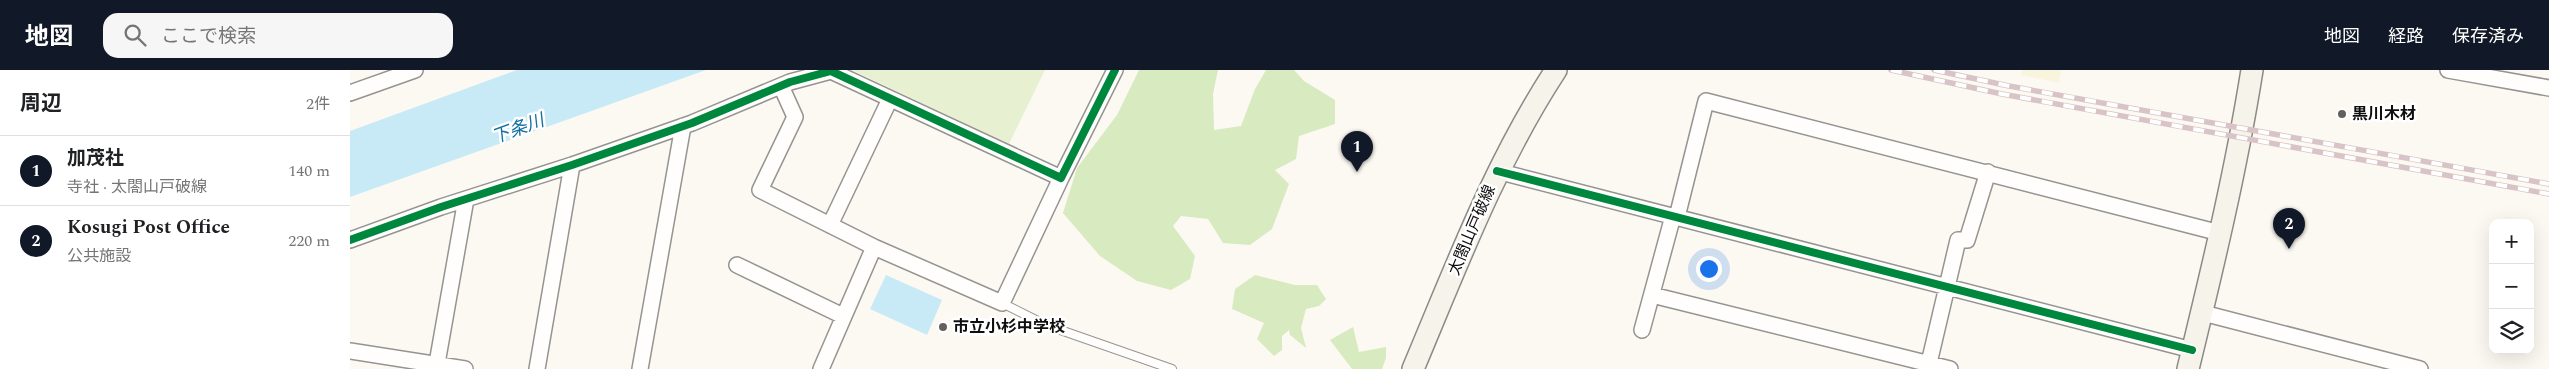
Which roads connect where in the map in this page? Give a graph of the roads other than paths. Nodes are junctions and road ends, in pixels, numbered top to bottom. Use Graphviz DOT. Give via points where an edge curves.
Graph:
graph roads {
  1 [pos="415,70"];
  2 [pos="1115,70"];
  3 [pos="1556,70"];
  4 [pos="2252,70"];
  5 [pos="2448,70"];
  6 [pos="781,86"];
  7 [pos="2549,88"];
  8 [pos="350,92"];
  9 [pos="890,99"];
  10 [pos="683,126"];
  11 [pos="572,165"];
  12 [pos="1497,171"];
  13 [pos="1988,172"];
  14 [pos="1062,178"];
  15 [pos="466,200"];
  16 [pos="1675,217"];
  17 [pos="830,225"];
  18 [pos="2220,232"];
  19 [pos="350,240"];
  20 [pos="874,247"];
  21 [pos="737,265"];
  22 [pos="1946,285"];
  23 [pos="1652,295"];
  24 [pos="1002,303"];
  25 [pos="2203,313"];
  26 [pos="843,316"];
  27 [pos="1642,330"];
  28 [pos="350,351"];
  29 [pos="2190,360"];
  30 [pos="1929,363"];
  31 [pos="436,366"];
  32 [pos="465,369"];
  33 [pos="537,369"];
  34 [pos="640,369"];
  35 [pos="821,369"];
  36 [pos="1172,369"];
  37 [pos="1413,369"];
  38 [pos="1950,369"];
  39 [pos="2420,369"];
  1 -- 8 [label="street"];
  2 -- 14 [label="street"];
  3 -- 12 [label="main road, 太閤山戸破線" via="1527,114"];
  4 -- 18 [label="main road" via="2241,139"];
  5 -- 7 [label="street"];
  6 -- 9 [label="street" via="831,72"];
  6 -- 10 [label="street"];
  6 -- 17 [label="street" via="795,117 760,190"];
  9 -- 14 [label="street"];
  9 -- 17 [label="street"];
  10 -- 11 [label="street"];
  10 -- 34 [label="street"];
  11 -- 15 [label="street"];
  11 -- 33 [label="street"];
  12 -- 16 [label="street"];
  12 -- 37 [label="main road, 太閤山戸破線"];
  13 -- 16 [label="street" via="1706,101"];
  13 -- 18 [label="street"];
  13 -- 22 [label="street" via="1967,240 1958,240"];
  14 -- 24 [label="street"];
  15 -- 19 [label="street"];
  15 -- 31 [label="street"];
  16 -- 22 [label="street"];
  16 -- 23 [label="street"];
  17 -- 20 [label="street"];
  18 -- 25 [label="main road"];
  20 -- 24 [label="street"];
  20 -- 26 [label="street"];
  21 -- 26 [label="street"];
  22 -- 29 [label="street"];
  22 -- 30 [label="street"];
  23 -- 27 [label="street"];
  23 -- 30 [label="street"];
  24 -- 36 [label="lane" via="1046,324"];
  25 -- 29 [label="main road"];
  25 -- 39 [label="street"];
  26 -- 35 [label="street"];
  28 -- 31 [label="street"];
  30 -- 38 [label="street"];
  31 -- 32 [label="street"];
}
